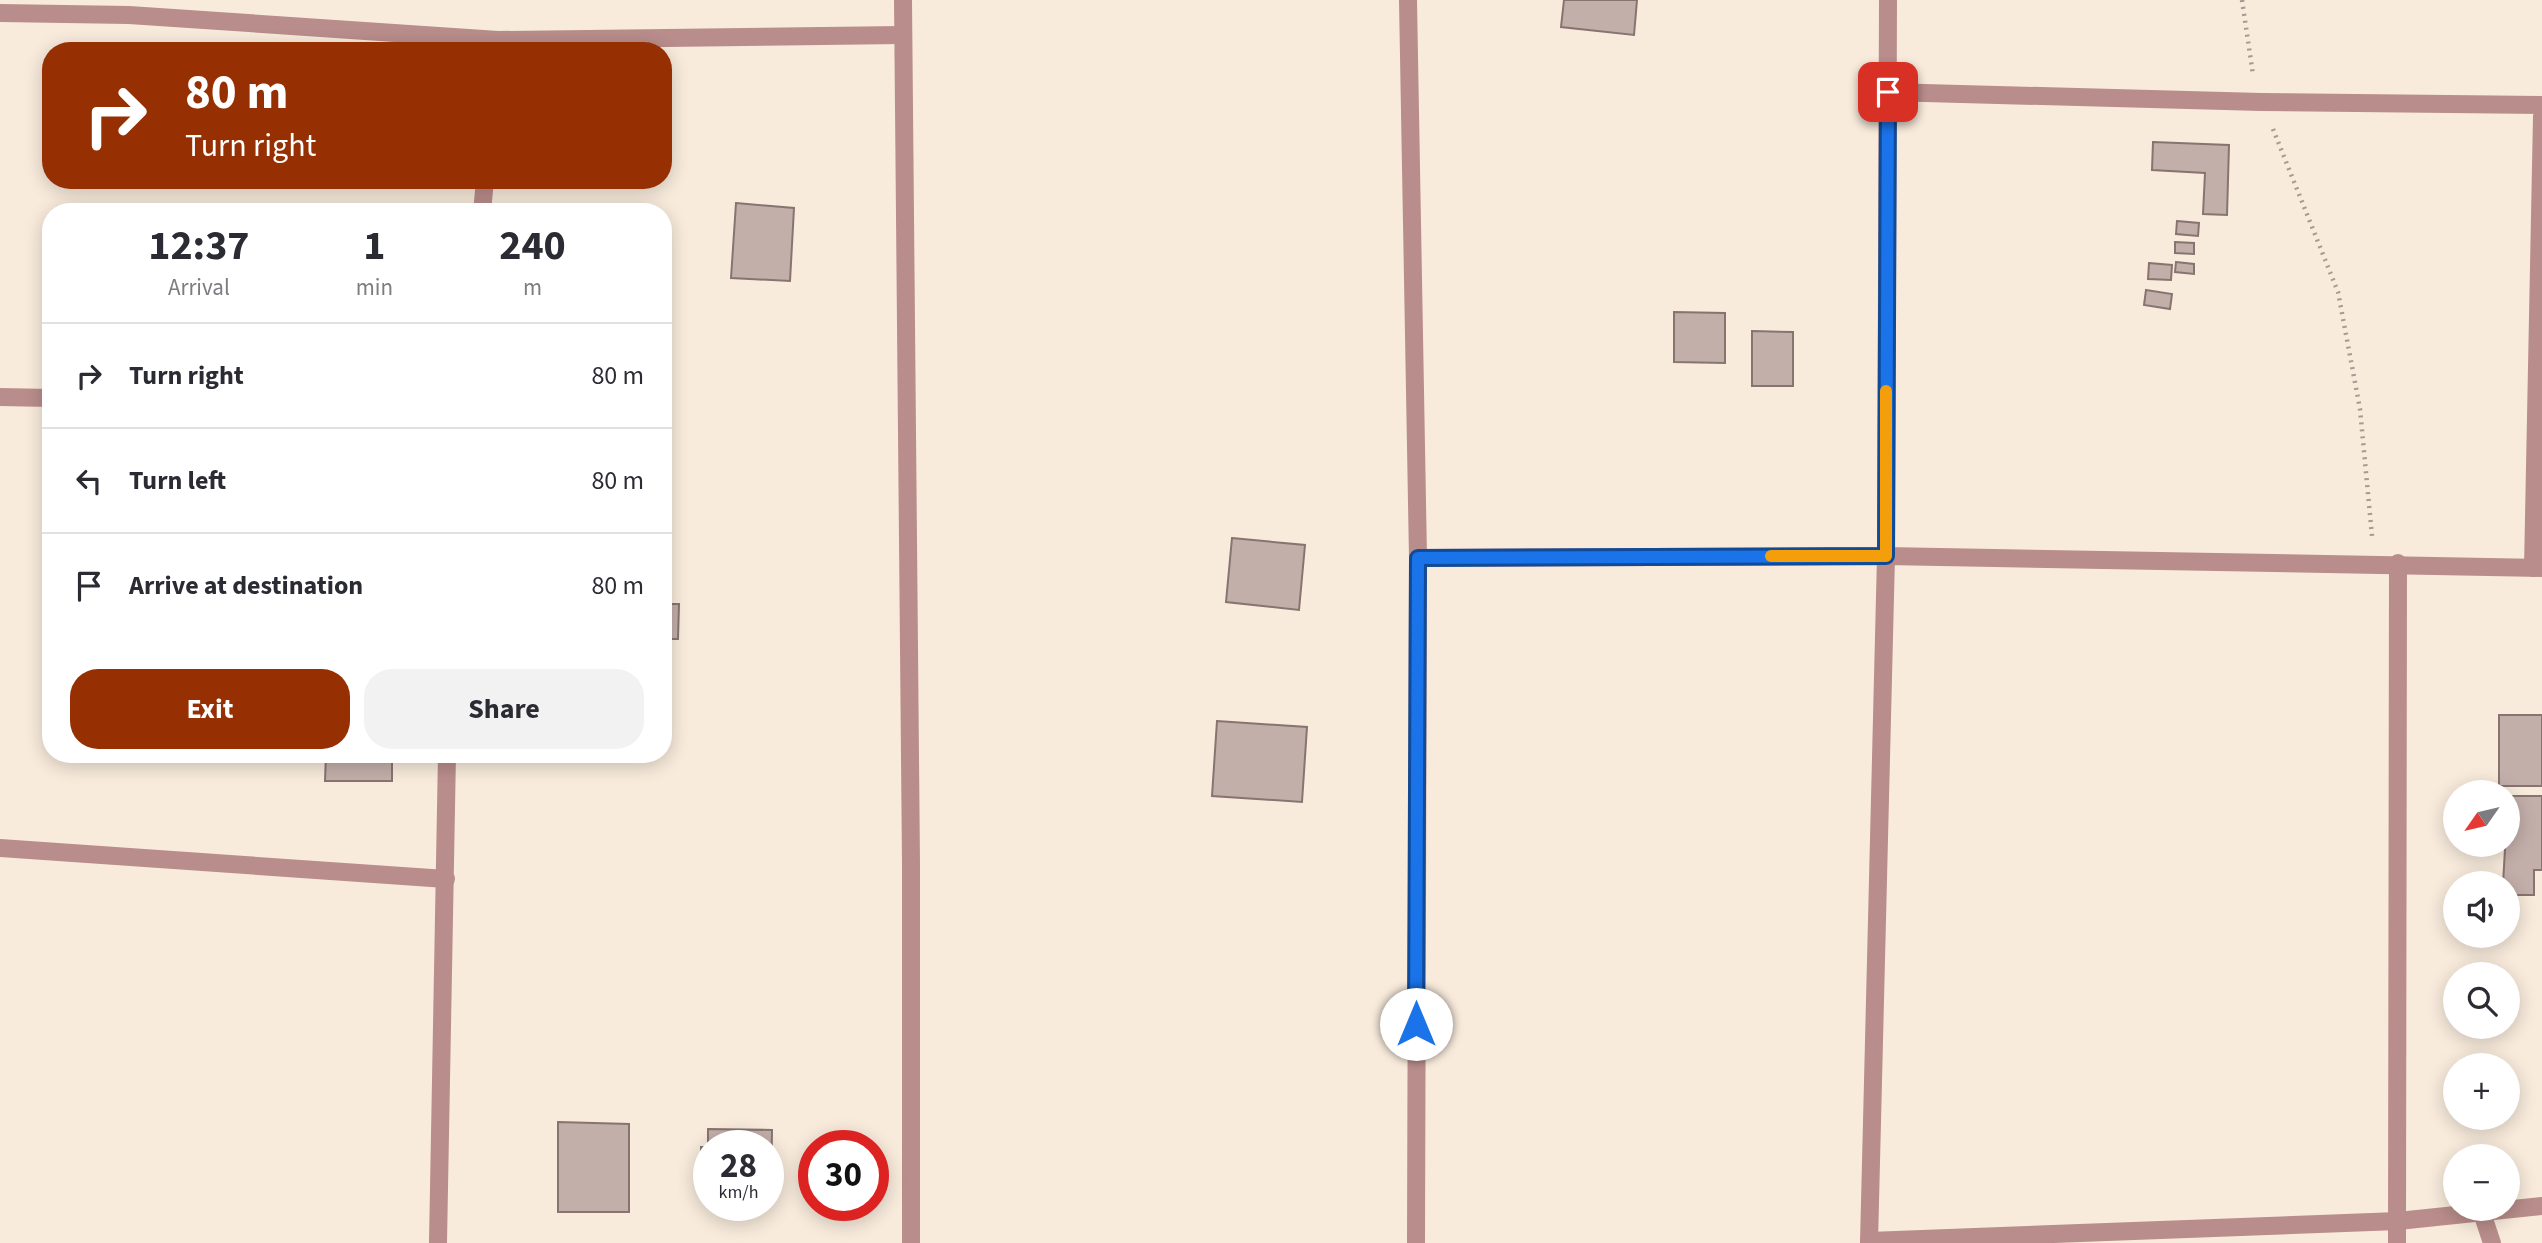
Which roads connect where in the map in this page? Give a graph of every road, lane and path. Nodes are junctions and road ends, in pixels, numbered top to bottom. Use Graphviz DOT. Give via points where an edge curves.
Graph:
graph roads {
  1 [pos="902,0"];
  2 [pos="1408,0"];
  3 [pos="1888,0"];
  4 [pos="2242,0"];
  5 [pos="0,13"];
  6 [pos="902,35"];
  7 [pos="461,42"];
  8 [pos="619,42"];
  9 [pos="1888,92"];
  10 [pos="2261,102"];
  11 [pos="2542,105"];
  12 [pos="2542,116"];
  13 [pos="0,397"];
  14 [pos="42,398"];
  15 [pos="1886,556"];
  16 [pos="1418,558"];
  17 [pos="2374,563"];
  18 [pos="2398,563"];
  19 [pos="2537,568"];
  20 [pos="447,763"];
  21 [pos="0,848"];
  22 [pos="446,879"];
  23 [pos="2542,1206"];
  24 [pos="2520,1209"];
  25 [pos="2443,1217"];
  26 [pos="2485,1221"];
  27 [pos="2398,1222"];
  28 [pos="1869,1242"];
  29 [pos="438,1243"];
  30 [pos="911,1243"];
  31 [pos="1416,1243"];
  32 [pos="2397,1243"];
  33 [pos="2492,1243"];
  1 -- 6 [label="street"];
  2 -- 16 [label="street"];
  3 -- 9 [label="street"];
  4 -- 10 [label="path" via="2249,60"];
  5 -- 7 [label="street" via="129,15"];
  6 -- 8 [label="street"];
  6 -- 30 [label="street"];
  9 -- 10 [label="street"];
  9 -- 15 [label="street"];
  10 -- 11 [label="street"];
  10 -- 17 [label="path" via="2341,306 2360,409"];
  12 -- 19 [label="street"];
  13 -- 14 [label="street"];
  15 -- 16 [label="street"];
  15 -- 17 [label="street"];
  15 -- 28 [label="street"];
  16 -- 31 [label="street"];
  17 -- 18 [label="street"];
  18 -- 19 [label="street"];
  18 -- 27 [label="street"];
  20 -- 22 [label="street"];
  21 -- 22 [label="street"];
  22 -- 29 [label="street"];
  23 -- 24 [label="street"];
  25 -- 27 [label="street"];
  26 -- 33 [label="street"];
  27 -- 28 [label="street"];
  27 -- 32 [label="street"];
}
